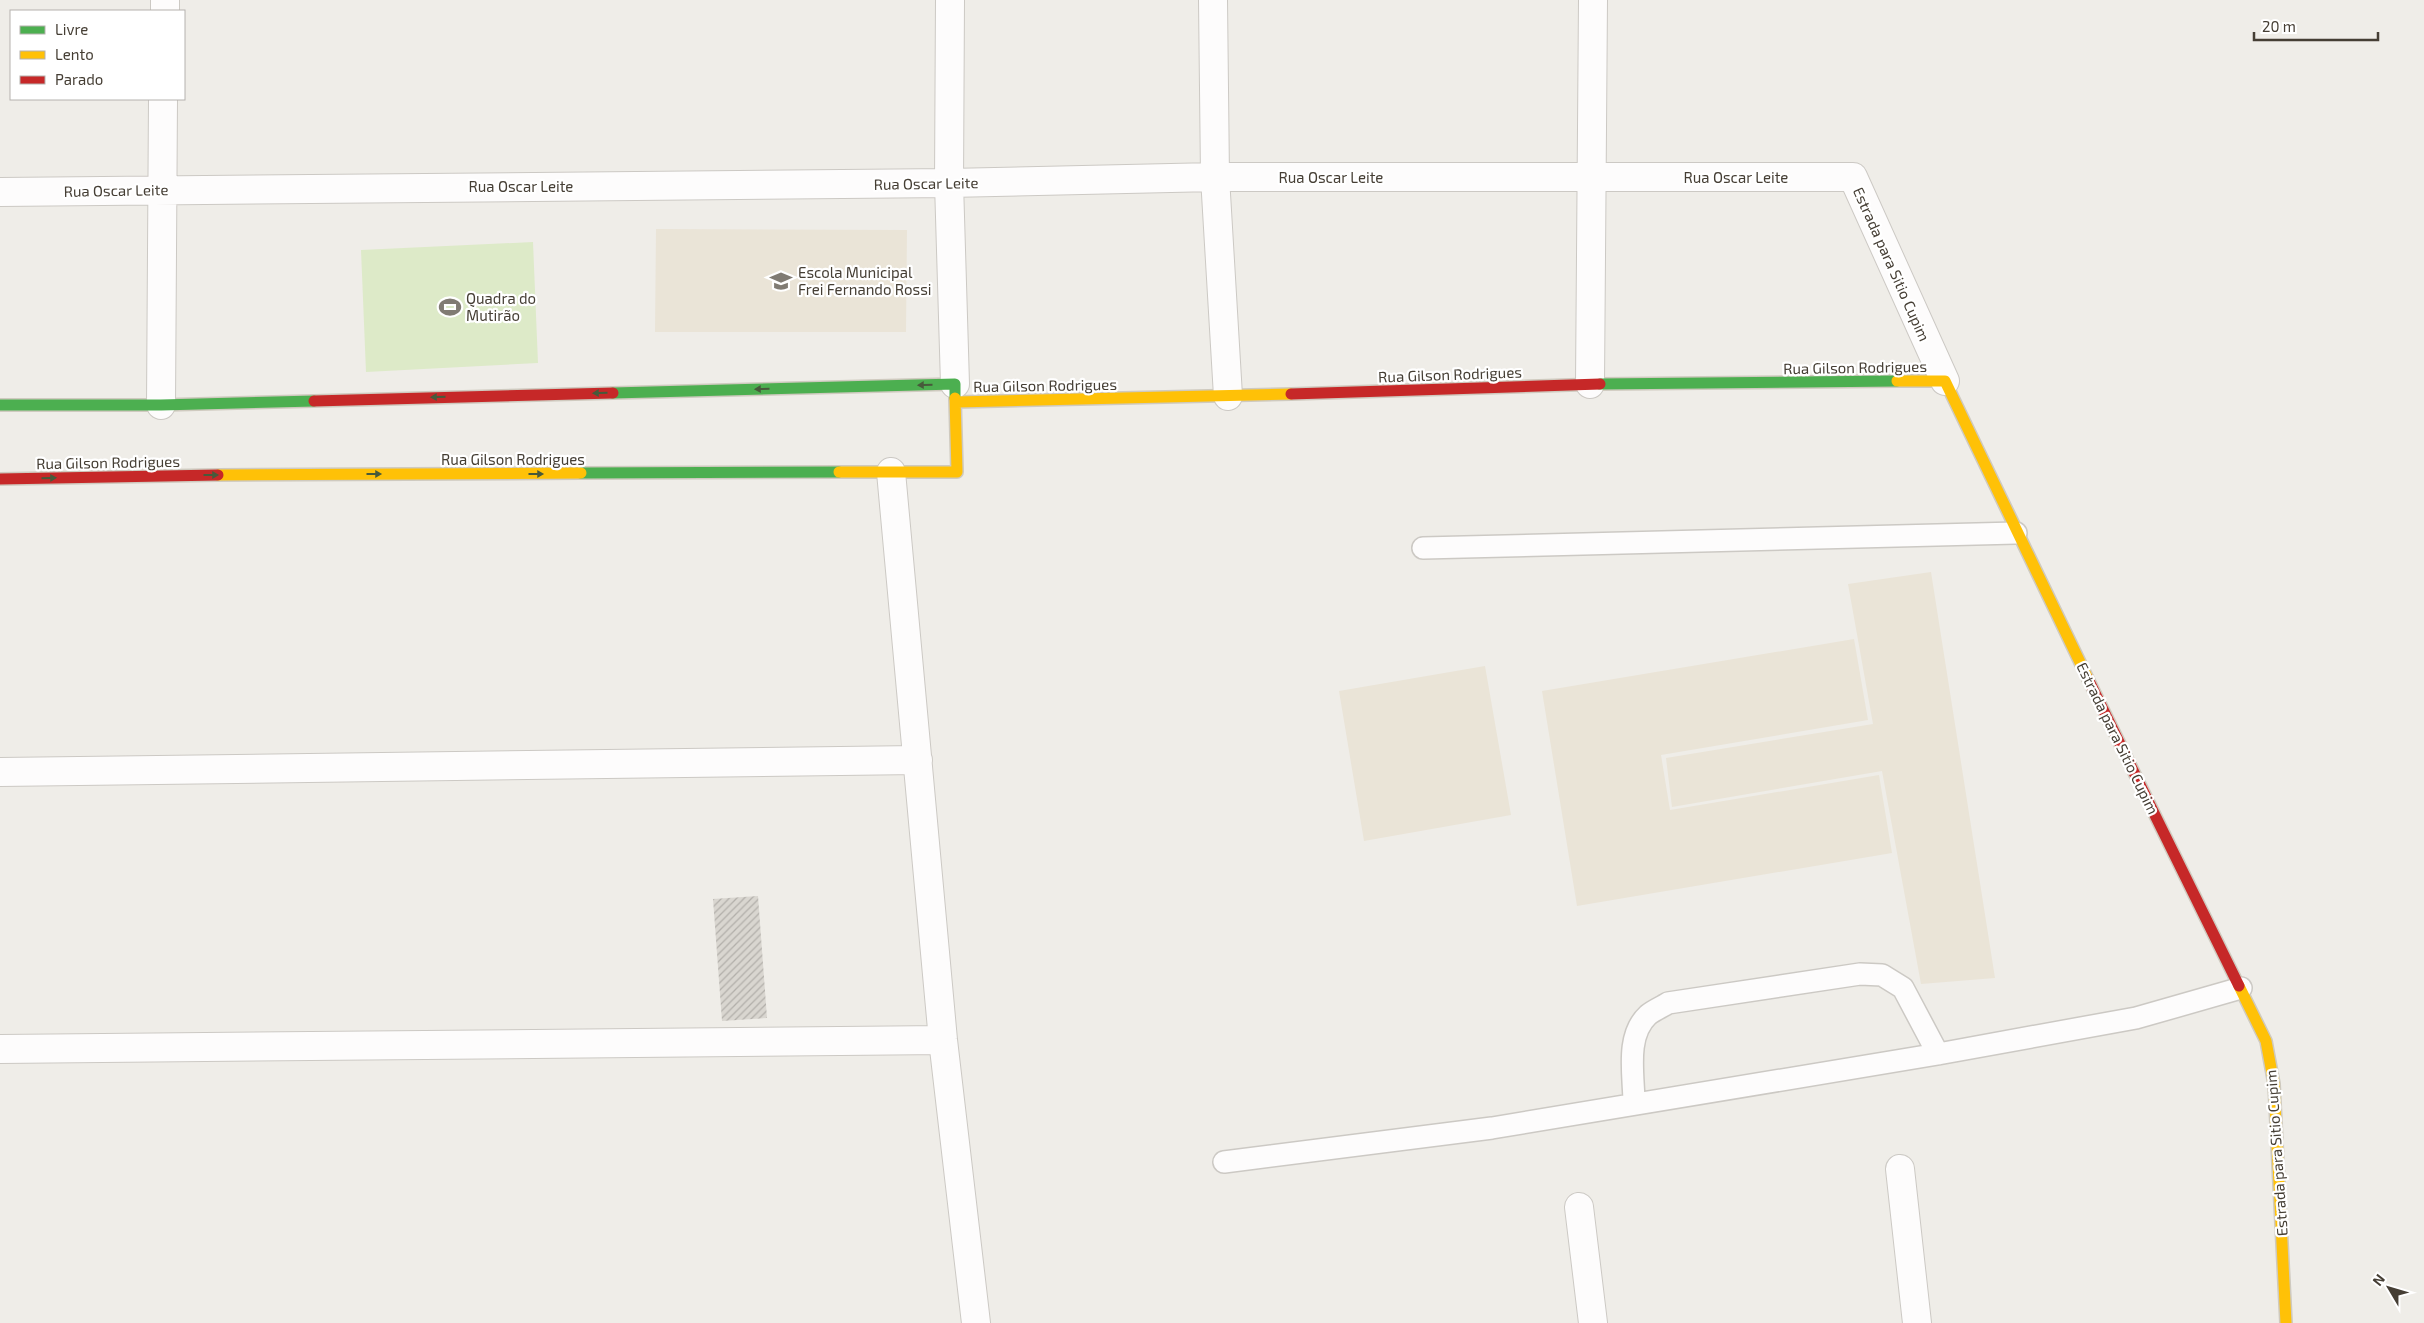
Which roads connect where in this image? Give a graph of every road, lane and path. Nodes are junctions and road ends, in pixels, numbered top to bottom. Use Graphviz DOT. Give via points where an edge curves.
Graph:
graph roads {
  1 [pos="950,0"];
  2 [pos="1213,0"];
  3 [pos="1593,0"];
  4 [pos="163,100"];
  5 [pos="1591,176"];
  6 [pos="1215,177"];
  7 [pos="1853,177"];
  8 [pos="949,183"];
  9 [pos="162,189"];
  10 [pos="0,192"];
  11 [pos="1945,381"];
  12 [pos="1590,384"];
  13 [pos="956,393"];
  14 [pos="1228,396"];
  15 [pos="0,405"];
  16 [pos="161,405"];
  17 [pos="891,472"];
  18 [pos="0,479"];
  19 [pos="2016,533"];
  20 [pos="1422,548"];
  21 [pos="918,760"];
  22 [pos="0,772"];
  23 [pos="2241,988"];
  24 [pos="942,1040"];
  25 [pos="0,1050"];
  26 [pos="1938,1054"];
  27 [pos="1634,1104"];
  28 [pos="1224,1162"];
  29 [pos="1900,1169"];
  30 [pos="1579,1207"];
  31 [pos="976,1323"];
  32 [pos="1593,1323"];
  33 [pos="1918,1323"];
  34 [pos="2286,1323"];
  1 -- 8 [label="street"];
  2 -- 6 [label="street"];
  3 -- 5 [label="street"];
  4 -- 9 [label="street"];
  5 -- 6 [label="street, Rua Oscar Leite"];
  5 -- 7 [label="street, Rua Oscar Leite"];
  5 -- 12 [label="street"];
  6 -- 8 [label="street, Rua Oscar Leite"];
  6 -- 14 [label="street"];
  7 -- 11 [label="street, Estrada para Sitio Cupim"];
  8 -- 9 [label="street, Rua Oscar Leite"];
  8 -- 13 [label="street"];
  9 -- 10 [label="street, Rua Oscar Leite"];
  9 -- 16 [label="street"];
  11 -- 12 [label="street, Rua Gilson Rodrigues"];
  11 -- 19 [label="street, Estrada para Sitio Cupim"];
  12 -- 14 [label="street, Rua Gilson Rodrigues"];
  13 -- 14 [label="street, Rua Gilson Rodrigues"];
  13 -- 16 [label="street, Rua Gilson Rodrigues, one-way"];
  13 -- 17 [label="street, Rua Gilson Rodrigues" via="957,472"];
  15 -- 16 [label="street, Rua Gilson Rodrigues"];
  18 -- 17 [label="street, Rua Gilson Rodrigues, one-way" via="185,475"];
  17 -- 21 [label="street"];
  19 -- 20 [label="lane"];
  19 -- 23 [label="street, Estrada para Sitio Cupim"];
  21 -- 22 [label="street"];
  21 -- 24 [label="street"];
  23 -- 26 [label="lane" via="2136,1018"];
  23 -- 34 [label="street, Estrada para Sitio Cupim" via="2266,1041 2274,1084"];
  24 -- 25 [label="street"];
  24 -- 31 [label="street"];
  26 -- 27 [label="lane"];
  26 -- 27 [label="lane" via="1903,988 1882,975 1860,974 1668,1003 1648,1015 1633,1044"];
  27 -- 28 [label="lane" via="1492,1128"];
  29 -- 33 [label="street"];
  30 -- 32 [label="street"];
}
